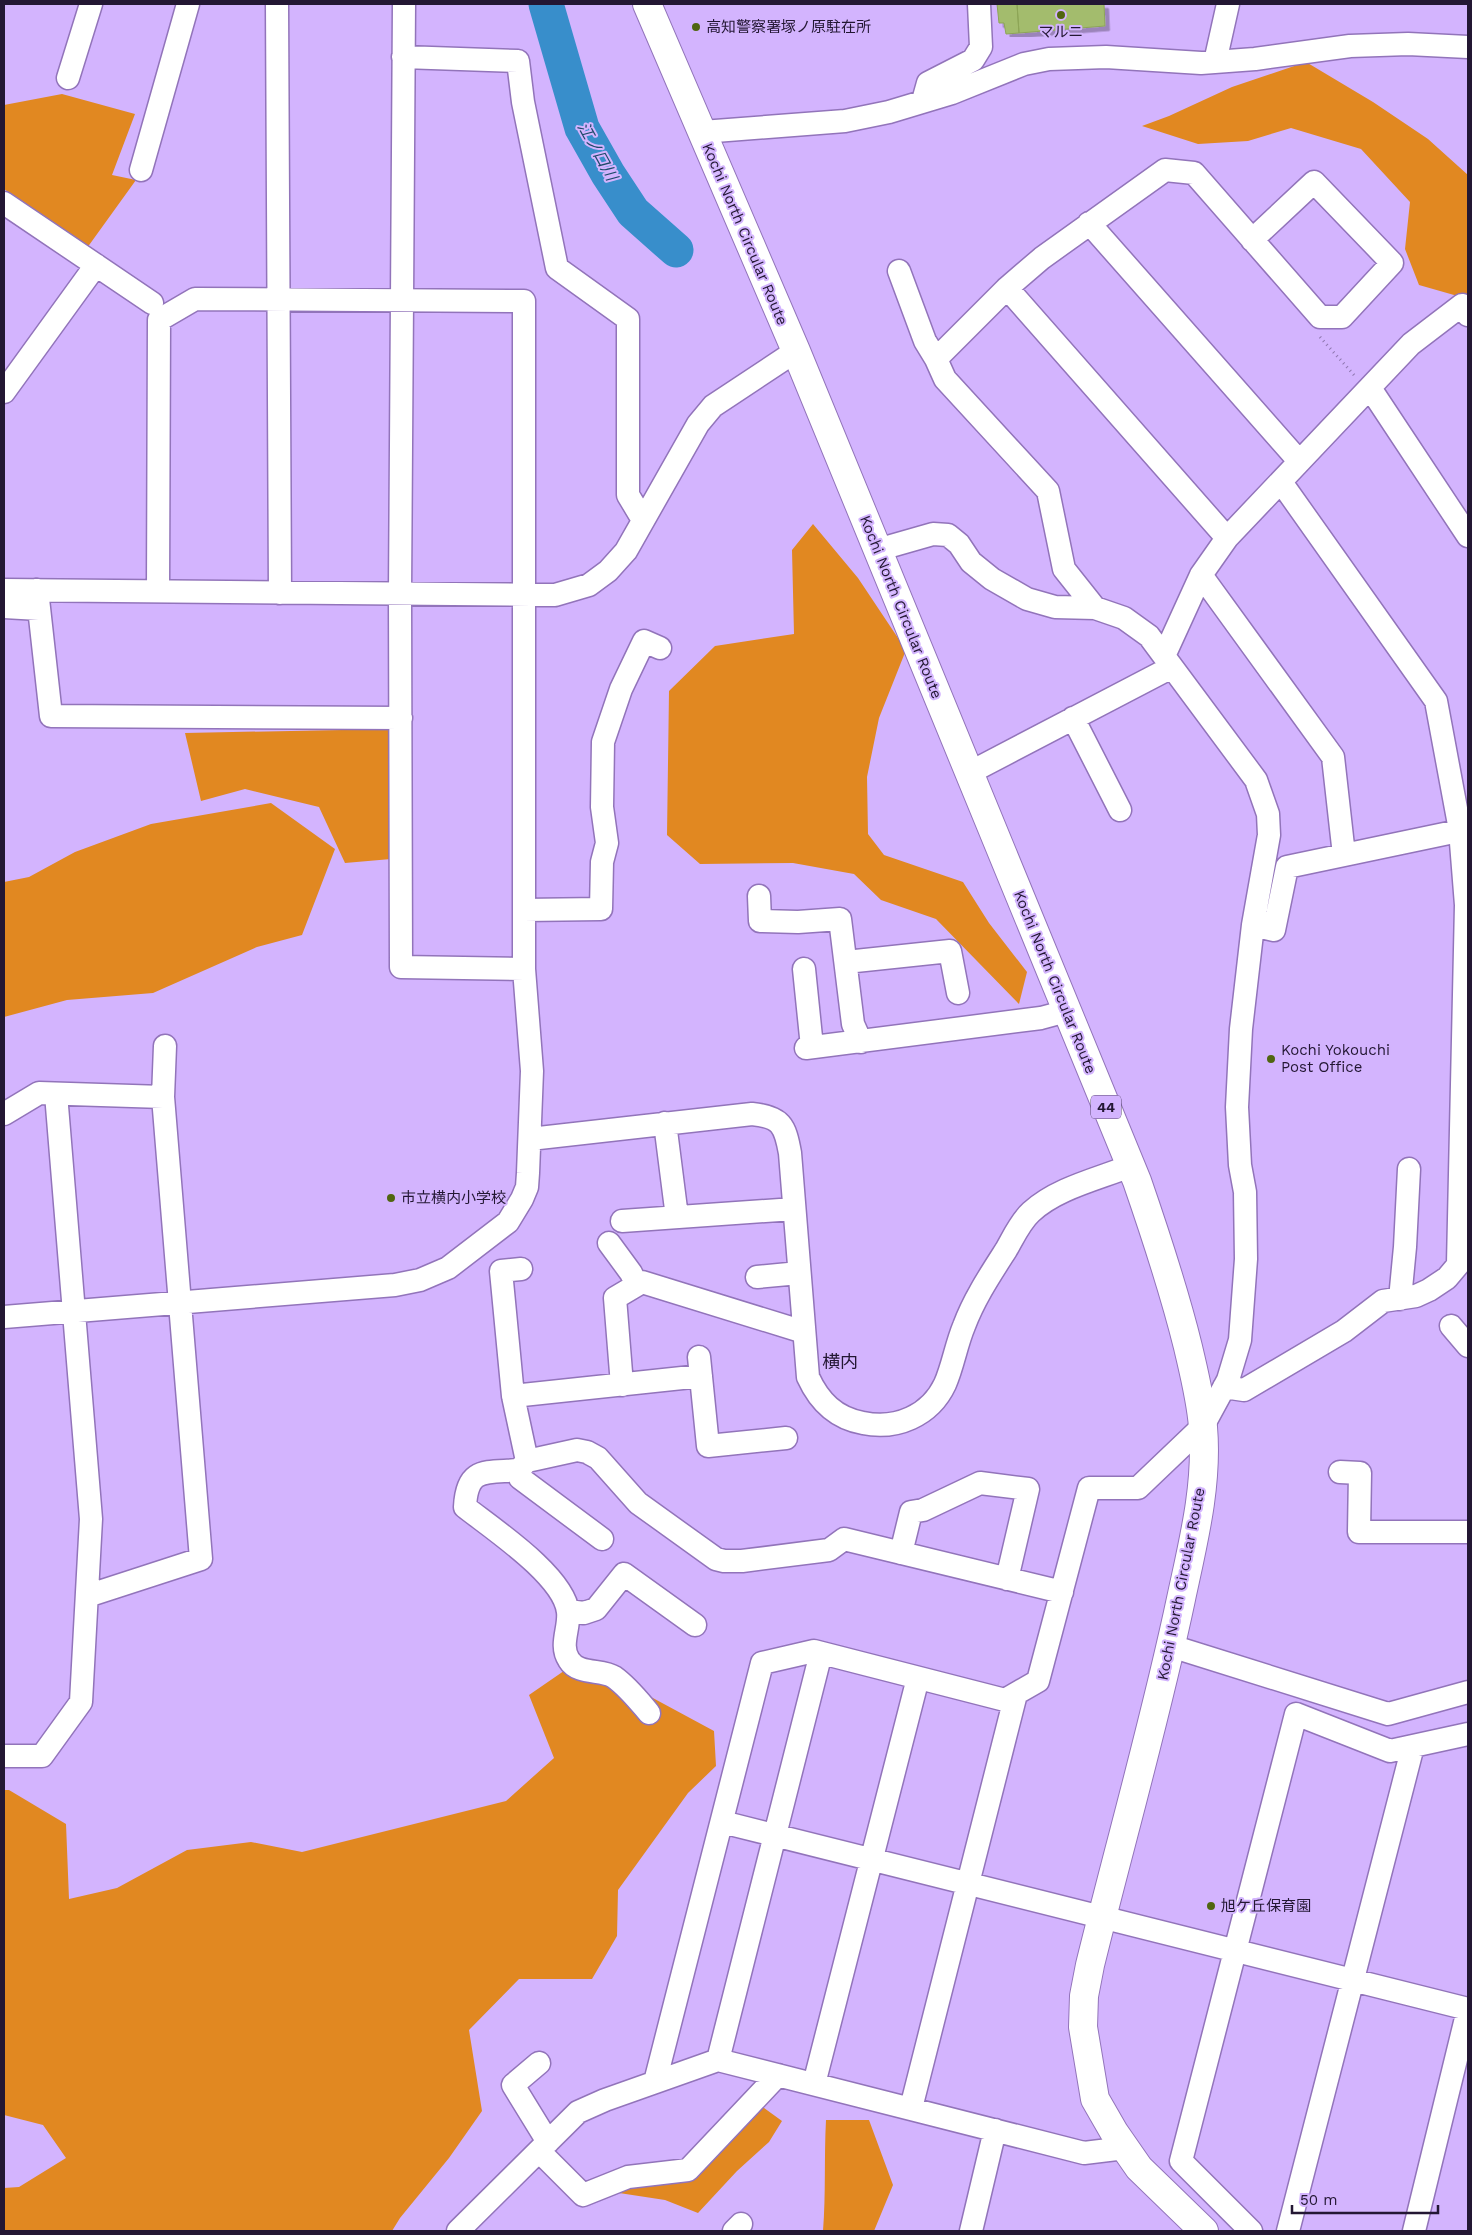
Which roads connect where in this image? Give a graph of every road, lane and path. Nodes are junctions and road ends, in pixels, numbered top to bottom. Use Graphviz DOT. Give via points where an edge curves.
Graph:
graph roads {
  1 [pos="91,4"];
  2 [pos="188,4"];
  3 [pos="276,4"];
  4 [pos="404,4"];
  5 [pos="647,4"];
  6 [pos="979,4"];
  7 [pos="1228,4"];
  8 [pos="1468,46"];
  9 [pos="403,57"];
  10 [pos="1215,62"];
  11 [pos="68,78"];
  12 [pos="923,101"];
  13 [pos="702,132"];
  14 [pos="140,170"];
  15 [pos="5,207"];
  16 [pos="1089,223"];
  17 [pos="1252,240"];
  18 [pos="96,265"];
  19 [pos="899,271"];
  20 [pos="1007,288"];
  21 [pos="278,299"];
  22 [pos="403,300"];
  23 [pos="152,303"];
  24 [pos="1468,315"];
  25 [pos="1320,317"];
  26 [pos="796,352"];
  27 [pos="936,358"];
  28 [pos="1370,388"];
  29 [pos="4,392"];
  30 [pos="1300,461"];
  31 [pos="1281,482"];
  32 [pos="643,520"];
  33 [pos="1468,536"];
  34 [pos="1227,538"];
  35 [pos="877,550"];
  36 [pos="1201,575"];
  37 [pos="4,590"];
  38 [pos="158,591"];
  39 [pos="280,593"];
  40 [pos="400,594"];
  41 [pos="524,595"];
  42 [pos="38,599"];
  43 [pos="4,607"];
  44 [pos="1095,608"];
  45 [pos="660,648"];
  46 [pos="1168,661"];
  47 [pos="400,718"];
  48 [pos="1073,718"];
  49 [pos="969,773"];
  50 [pos="1120,810"];
  51 [pos="1464,829"];
  52 [pos="1344,855"];
  53 [pos="759,896"];
  54 [pos="524,910"];
  55 [pos="1253,925"];
  56 [pos="846,962"];
  57 [pos="524,969"];
  58 [pos="804,969"];
  59 [pos="958,993"];
  60 [pos="1067,1011"];
  61 [pos="861,1042"];
  62 [pos="165,1046"];
  63 [pos="56,1094"];
  64 [pos="163,1096"];
  65 [pos="4,1114"];
  66 [pos="665,1123"];
  67 [pos="530,1139"];
  68 [pos="1130,1166"];
  69 [pos="1409,1170"];
  70 [pos="794,1209"];
  71 [pos="677,1217"];
  72 [pos="622,1221"];
  73 [pos="609,1243"];
  74 [pos="1463,1258"];
  75 [pos="521,1269"];
  76 [pos="799,1273"];
  77 [pos="757,1276"];
  78 [pos="637,1285"];
  79 [pos="1400,1299"];
  80 [pos="180,1302"];
  81 [pos="74,1311"];
  82 [pos="4,1317"];
  83 [pos="1452,1326"];
  84 [pos="804,1332"];
  85 [pos="1468,1346"];
  86 [pos="622,1385"];
  87 [pos="1224,1387"];
  88 [pos="513,1396"];
  89 [pos="1203,1426"];
  90 [pos="786,1438"];
  91 [pos="523,1466"];
  92 [pos="1340,1472"];
  93 [pos="1468,1532"];
  94 [pos="602,1539"];
  95 [pos="901,1553"];
  96 [pos="1007,1579"];
  97 [pos="1062,1592"];
  98 [pos="87,1596"];
  99 [pos="568,1611"];
  100 [pos="695,1625"];
  101 [pos="1171,1646"];
  102 [pos="821,1653"];
  103 [pos="918,1678"];
  104 [pos="1468,1692"];
  105 [pos="1016,1694"];
  106 [pos="649,1713"];
  107 [pos="1468,1734"];
  108 [pos="1412,1746"];
  109 [pos="4,1756"];
  110 [pos="722,1822"];
  111 [pos="775,1835"];
  112 [pos="872,1859"];
  113 [pos="968,1883"];
  114 [pos="1102,1916"];
  115 [pos="1235,1950"];
  116 [pos="1353,1980"];
  117 [pos="1468,2009"];
  118 [pos="718,2060"];
  119 [pos="540,2063"];
  120 [pos="778,2075"];
  121 [pos="655,2082"];
  122 [pos="814,2084"];
  123 [pos="911,2108"];
  124 [pos="995,2130"];
  125 [pos="544,2146"];
  126 [pos="1125,2148"];
  127 [pos="458,2231"];
  128 [pos="971,2231"];
  129 [pos="1204,2231"];
  130 [pos="1251,2231"];
  131 [pos="1288,2231"];
  132 [pos="1414,2231"];
  1 -- 11 [label="street"];
  2 -- 14 [label="street"];
  3 -- 21 [label="street"];
  4 -- 9 [label="street"];
  5 -- 13 [label="main road, Kochi North Circular Route / 44"];
  6 -- 12 [label="street" via="981,47 973,60 928,84"];
  7 -- 10 [label="street"];
  8 -- 10 [label="street" via="1350,46 1255,60"];
  9 -- 22 [label="street"];
  9 -- 32 [label="street" via="518,61 523,102 558,268 628,319 628,495"];
  10 -- 12 [label="street" via="1097,56 1049,59 1024,64 964,89"];
  12 -- 13 [label="street" via="845,121"];
  13 -- 26 [label="main road, Kochi North Circular Route / 44"];
  15 -- 18 [label="street"];
  16 -- 17 [label="street" via="1166,170 1194,173"];
  16 -- 20 [label="street"];
  16 -- 30 [label="street"];
  17 -- 25 [label="street"];
  17 -- 25 [label="street" via="1314,182 1392,263 1342,317"];
  18 -- 23 [label="street"];
  18 -- 29 [label="street"];
  19 -- 27 [label="street" via="925,341"];
  20 -- 27 [label="street"];
  20 -- 34 [label="street"];
  21 -- 22 [label="street"];
  21 -- 38 [label="street" via="195,299 159,320"];
  21 -- 39 [label="street"];
  22 -- 40 [label="street"];
  22 -- 41 [label="street" via="524,301"];
  24 -- 28 [label="street" via="1462,305 1411,344"];
  25 -- 28 [label="path" via="1320,338"];
  26 -- 32 [label="street" via="708,412"];
  26 -- 35 [label="main road, Kochi North Circular Route / 44"];
  27 -- 44 [label="street" via="945,379 1048,491 1064,569"];
  28 -- 30 [label="street"];
  28 -- 33 [label="street"];
  30 -- 31 [label="street"];
  31 -- 34 [label="street"];
  31 -- 51 [label="street" via="1436,700"];
  32 -- 41 [label="street" via="626,551 608,571 589,585 555,595"];
  34 -- 36 [label="street"];
  35 -- 44 [label="street" via="933,534 948,535 971,562 992,579 1027,599 1055,607"];
  35 -- 49 [label="main road, Kochi North Circular Route / 44"];
  36 -- 46 [label="street"];
  36 -- 52 [label="street" via="1333,758"];
  37 -- 42 [label="street"];
  38 -- 39 [label="street"];
  38 -- 42 [label="street"];
  39 -- 40 [label="street"];
  40 -- 41 [label="street"];
  40 -- 47 [label="street"];
  41 -- 54 [label="street"];
  42 -- 43 [label="street"];
  42 -- 47 [label="street" via="52,716"];
  44 -- 46 [label="street" via="1137,626"];
  45 -- 54 [label="street" via="644,641 621,688 602,742 602,806 607,843 602,862 601,909"];
  46 -- 48 [label="street"];
  46 -- 55 [label="street" via="1256,780 1262,794 1268,814 1269,835"];
  47 -- 57 [label="street" via="401,967"];
  48 -- 49 [label="street"];
  48 -- 50 [label="street"];
  49 -- 60 [label="main road, Kochi North Circular Route / 44"];
  51 -- 52 [label="street"];
  51 -- 74 [label="street"];
  52 -- 55 [label="street" via="1287,867 1274,930"];
  53 -- 56 [label="street" via="760,921 840,919"];
  54 -- 57 [label="street"];
  55 -- 87 [label="street" via="1241,1030 1237,1107 1245,1192 1246,1259 1240,1340"];
  56 -- 59 [label="street" via="950,951"];
  56 -- 61 [label="street" via="853,1024"];
  57 -- 67 [label="street" via="532,1071"];
  58 -- 61 [label="street" via="809,1047"];
  60 -- 61 [label="street" via="1041,1018"];
  60 -- 68 [label="main road, Kochi North Circular Route / 44"];
  62 -- 64 [label="street"];
  63 -- 64 [label="street"];
  63 -- 65 [label="street" via="39,1093"];
  63 -- 81 [label="street"];
  64 -- 80 [label="street"];
  66 -- 67 [label="street"];
  66 -- 70 [label="street" via="752,1114 771,1116 781,1125 787,1138"];
  66 -- 71 [label="street"];
  67 -- 80 [label="street" via="526,1187 508,1222 442,1272 395,1284"];
  68 -- 84 [label="street" via="1051,1197 1030,1213 974,1301 940,1393 920,1413 904,1422 872,1425 850,1420 830,1409 816,1396 808,1377"];
  68 -- 89 [label="main road, Kochi North Circular Route / 44" via="1165,1259 1194,1375"];
  69 -- 79 [label="street"];
  70 -- 71 [label="street"];
  70 -- 76 [label="street"];
  71 -- 72 [label="street"];
  73 -- 78 [label="street"];
  74 -- 79 [label="street" via="1447,1278 1429,1290"];
  75 -- 88 [label="street" via="501,1271"];
  76 -- 77 [label="street"];
  76 -- 84 [label="street"];
  78 -- 84 [label="street" via="642,1282"];
  78 -- 86 [label="street" via="615,1298"];
  79 -- 87 [label="street" via="1383,1302 1344,1331 1244,1390"];
  80 -- 81 [label="street"];
  80 -- 98 [label="street" via="201,1559"];
  81 -- 82 [label="street"];
  81 -- 98 [label="street" via="91,1519"];
  83 -- 85 [label="street"];
  86 -- 88 [label="street"];
  86 -- 90 [label="street" via="700,1366 708,1446"];
  87 -- 89 [label="street"];
  88 -- 91 [label="street"];
  89 -- 97 [label="street" via="1138,1488 1089,1488"];
  89 -- 101 [label="main road, Kochi North Circular Route / 44" via="1202,1487"];
  91 -- 94 [label="street" via="520,1478"];
  91 -- 95 [label="street" via="577,1450 588,1452 598,1458 638,1503 716,1559 724,1561 830,1550 844,1539"];
  91 -- 99 [label="street" via="480,1474 466,1490 465,1507 545,1572"];
  92 -- 93 [label="street" via="1360,1472 1359,1532"];
  95 -- 96 [label="street"];
  95 -- 96 [label="street" via="911,1512 923,1510 980,1483 1028,1490"];
  96 -- 97 [label="street"];
  97 -- 105 [label="street" via="1038,1681"];
  98 -- 109 [label="street" via="81,1702 42,1756"];
  99 -- 100 [label="street" via="584,1614 596,1609 624,1574"];
  99 -- 106 [label="street" via="564,1649 570,1662 585,1670 613,1676"];
  101 -- 104 [label="street" via="1388,1714"];
  101 -- 114 [label="main road, Kochi North Circular Route / 44"];
  102 -- 103 [label="street"];
  102 -- 110 [label="street" via="814,1651 762,1663"];
  102 -- 111 [label="street"];
  103 -- 105 [label="street" via="1005,1700"];
  103 -- 112 [label="street"];
  105 -- 113 [label="street"];
  107 -- 108 [label="street"];
  108 -- 115 [label="street" via="1390,1751 1296,1714"];
  108 -- 116 [label="street"];
  110 -- 111 [label="street"];
  110 -- 121 [label="street"];
  111 -- 112 [label="street"];
  111 -- 118 [label="street"];
  112 -- 113 [label="street"];
  112 -- 122 [label="street"];
  113 -- 114 [label="street"];
  113 -- 123 [label="street"];
  114 -- 115 [label="street"];
  114 -- 126 [label="main road, Kochi North Circular Route / 44" via="1084,1996 1083,2027 1095,2099"];
  115 -- 116 [label="street"];
  115 -- 130 [label="street" via="1181,2161"];
  116 -- 117 [label="street"];
  116 -- 131 [label="street"];
  117 -- 132 [label="street"];
  118 -- 120 [label="street"];
  118 -- 121 [label="street"];
  119 -- 125 [label="street" via="513,2085"];
  120 -- 122 [label="street"];
  120 -- 125 [label="street" via="688,2170 628,2177 583,2195"];
  121 -- 125 [label="street" via="578,2112"];
  122 -- 123 [label="street"];
  123 -- 124 [label="street"];
  124 -- 126 [label="street" via="1084,2152"];
  124 -- 128 [label="street"];
  125 -- 127 [label="street"];
  126 -- 129 [label="main road, Kochi North Circular Route / 44" via="1139,2168"];
}
